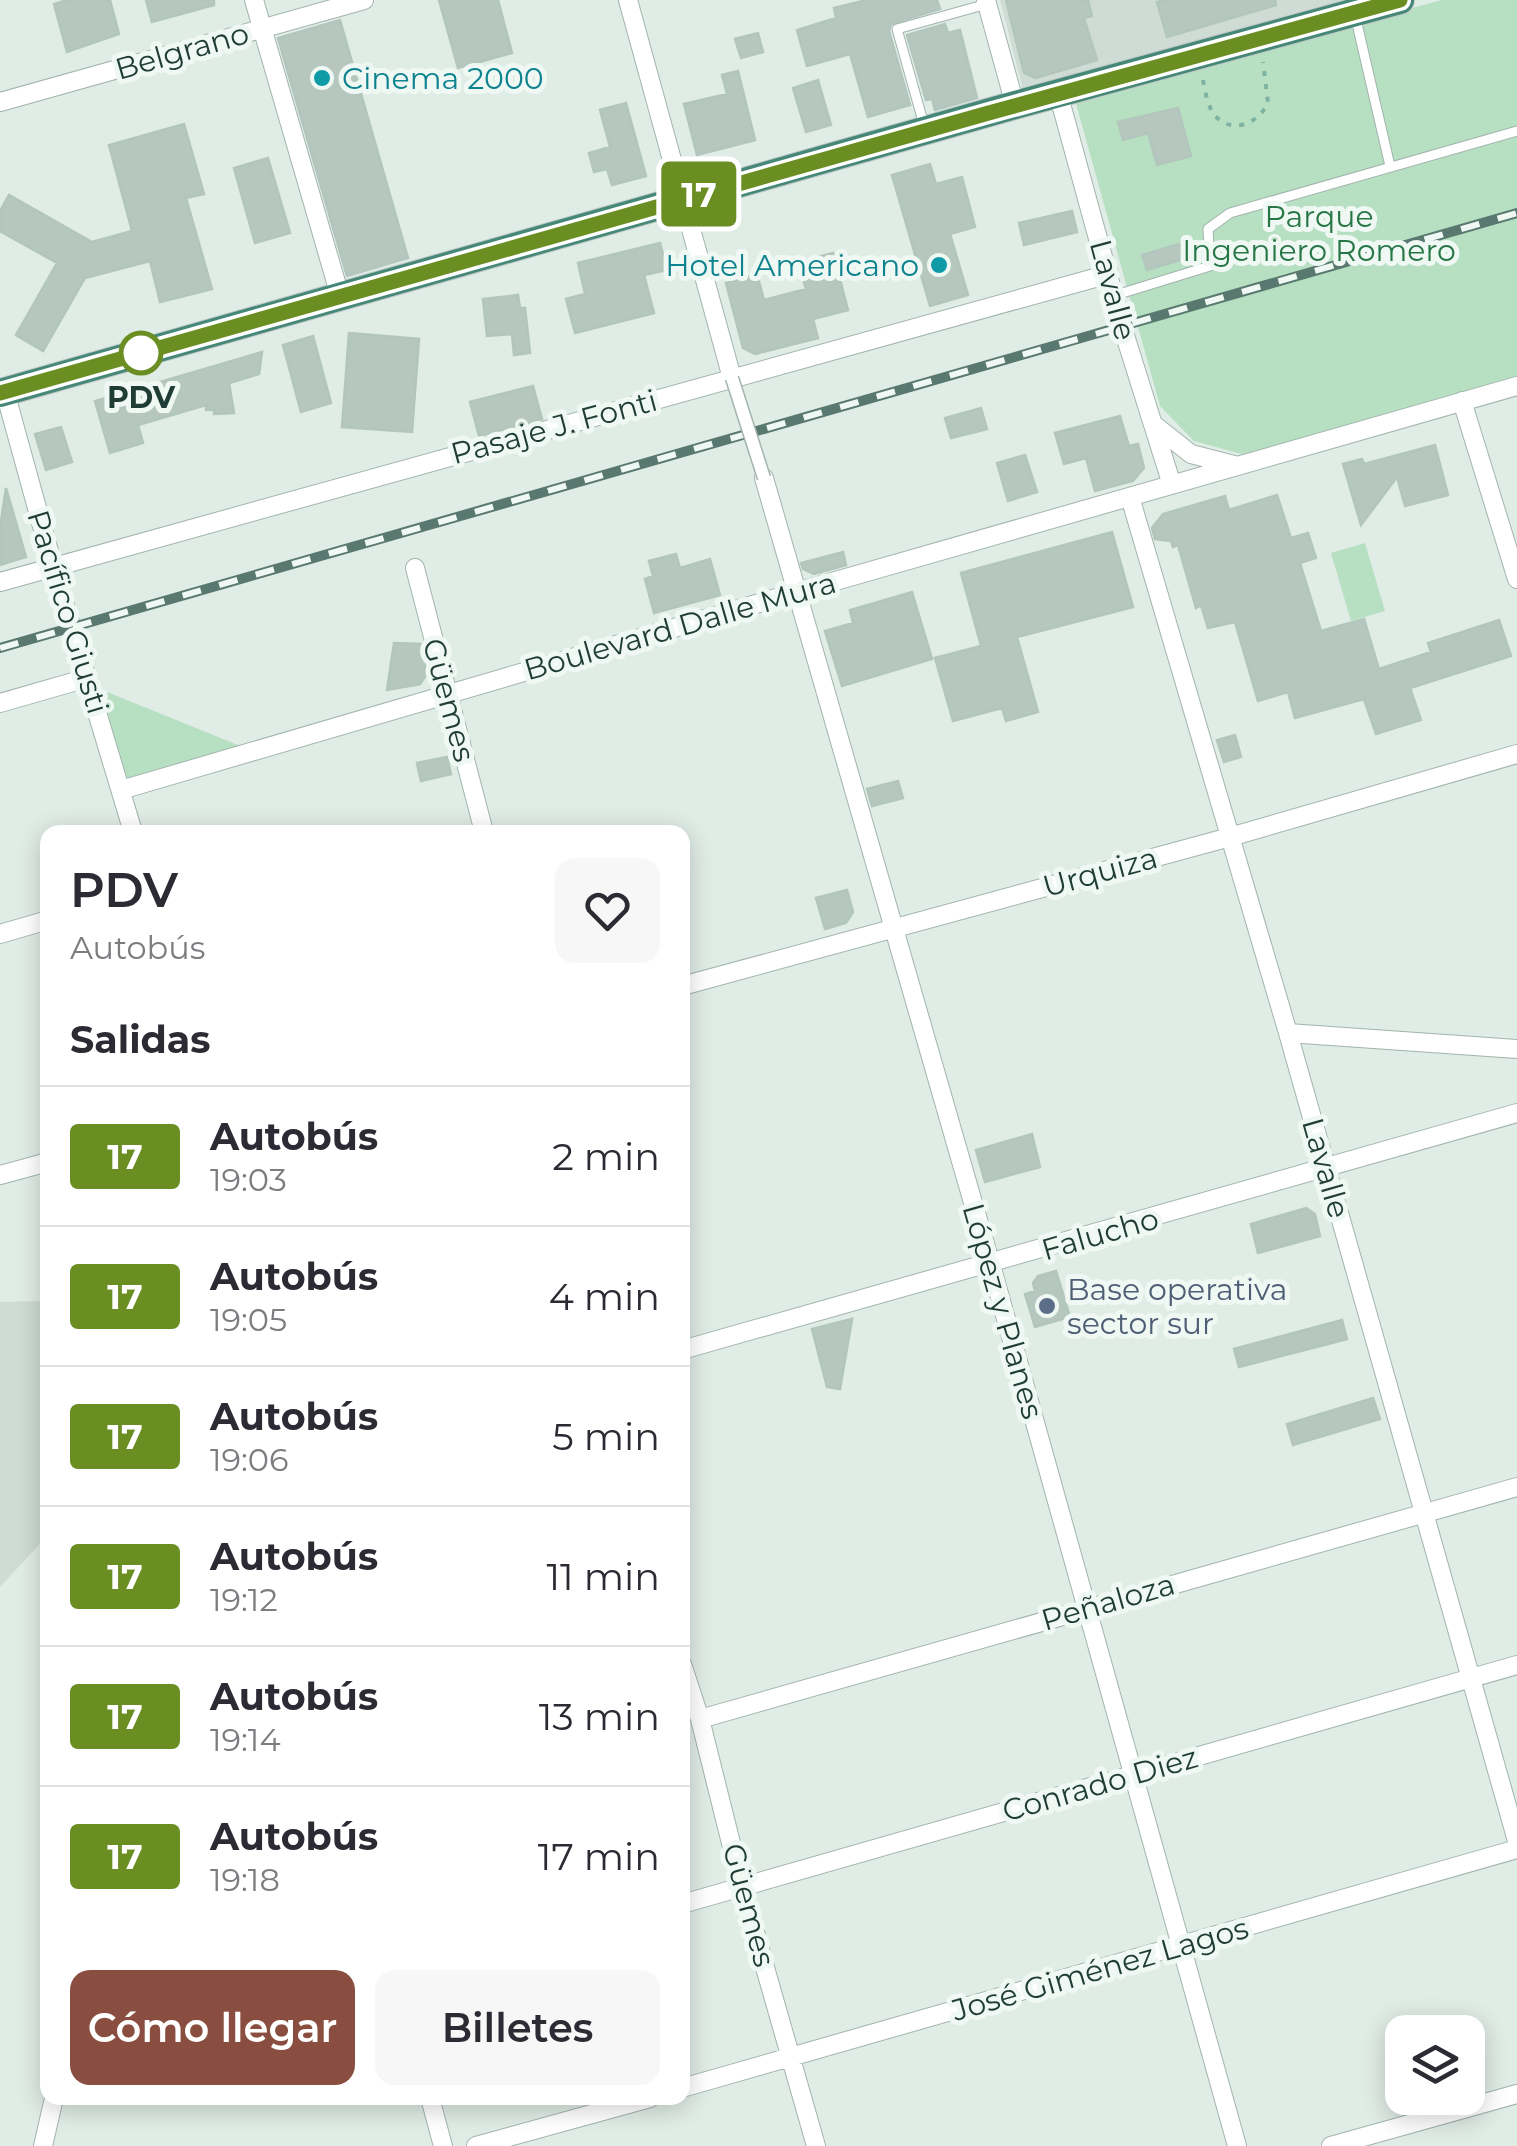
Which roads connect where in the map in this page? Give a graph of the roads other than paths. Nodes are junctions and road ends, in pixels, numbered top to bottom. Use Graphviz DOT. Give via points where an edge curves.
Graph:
graph roads {
  1 [pos="254,0"];
  2 [pos="364,0"];
  3 [pos="628,0"];
  4 [pos="1400,0"];
  5 [pos="986,2"];
  6 [pos="1353,6"];
  7 [pos="262,29"];
  8 [pos="1058,94"];
  9 [pos="0,102"];
  10 [pos="1015,106"];
  11 [pos="925,131"];
  12 [pos="1517,132"];
  13 [pos="1390,166"];
  14 [pos="682,199"];
  15 [pos="1109,274"];
  16 [pos="1116,295"];
  17 [pos="340,296"];
  18 [pos="732,378"];
  19 [pos="1517,386"];
  20 [pos="2,392"];
  21 [pos="1462,401"];
  22 [pos="1153,424"];
  23 [pos="1239,466"];
  24 [pos="764,478"];
  25 [pos="1172,485"];
  26 [pos="1130,496"];
  27 [pos="53,566"];
  28 [pos="415,568"];
  29 [pos="1517,579"];
  30 [pos="0,582"];
  31 [pos="797,592"];
  32 [pos="87,678"];
  33 [pos="448,694"];
  34 [pos="0,703"];
  35 [pos="1517,754"];
  36 [pos="122,790"];
  37 [pos="131,825"];
  38 [pos="482,825"];
  39 [pos="1230,837"];
  40 [pos="40,922"];
  41 [pos="894,929"];
  42 [pos="0,934"];
  43 [pos="690,984"];
  44 [pos="1288,1034"];
  45 [pos="1517,1049"];
  46 [pos="1517,1113"];
  47 [pos="40,1164"];
  48 [pos="1326,1168"];
  49 [pos="0,1176"];
  50 [pos="991,1265"];
  51 [pos="690,1348"];
  52 [pos="1517,1487"];
  53 [pos="1426,1513"];
  54 [pos="1085,1608"];
  55 [pos="1517,1666"];
  56 [pos="1472,1678"];
  57 [pos="690,1688"];
  58 [pos="700,1719"];
  59 [pos="1132,1774"];
  60 [pos="1517,1845"];
  61 [pos="742,1888"];
  62 [pos="690,1902"];
  63 [pos="1180,1945"];
  64 [pos="792,2058"];
  65 [pos="690,2086"];
  66 [pos="1517,2094"];
  67 [pos="53,2105"];
  68 [pos="432,2105"];
  69 [pos="625,2105"];
  70 [pos="44,2146"];
  71 [pos="444,2146"];
  72 [pos="476,2146"];
  73 [pos="816,2146"];
  74 [pos="1237,2146"];
  75 [pos="1332,2146"];
  1 -- 7 [label="street"];
  2 -- 7 [label="street, Belgrano"];
  3 -- 14 [label="street"];
  4 -- 6 [label="highway"];
  5 -- 10 [label="street"];
  5 -- 11 [label="lane" via="897,29"];
  6 -- 8 [label="highway"];
  6 -- 13 [label="lane"];
  7 -- 9 [label="street, Belgrano"];
  7 -- 17 [label="street"];
  8 -- 10 [label="highway"];
  8 -- 15 [label="street, Lavalle"];
  10 -- 11 [label="highway"];
  11 -- 14 [label="highway"];
  12 -- 13 [label="lane"];
  13 -- 16 [label="lane" via="1230,213 1208,229 1210,266"];
  14 -- 17 [label="highway"];
  14 -- 18 [label="street"];
  15 -- 16 [label="street, Lavalle"];
  15 -- 18 [label="street, Pasaje J. Fonti"];
  16 -- 22 [label="street, Lavalle"];
  17 -- 20 [label="highway"];
  18 -- 24 [label="street, bridge"];
  18 -- 27 [label="street, Pasaje J. Fonti"];
  19 -- 21 [label="street, Boulevard Dalle Mura"];
  20 -- 27 [label="street, Pacífico Giusti"];
  21 -- 23 [label="street, Boulevard Dalle Mura"];
  21 -- 29 [label="street"];
  22 -- 23 [label="street" via="1191,454"];
  22 -- 25 [label="street, Lavalle"];
  23 -- 25 [label="street, Boulevard Dalle Mura"];
  24 -- 31 [label="street, López y Planes"];
  25 -- 26 [label="street, Boulevard Dalle Mura"];
  26 -- 31 [label="street, Boulevard Dalle Mura"];
  26 -- 39 [label="street, Lavalle"];
  27 -- 30 [label="street, Pasaje J. Fonti"];
  27 -- 32 [label="street, Pacífico Giusti"];
  28 -- 33 [label="street, Güemes"];
  31 -- 33 [label="street, Boulevard Dalle Mura"];
  31 -- 41 [label="street, López y Planes"];
  32 -- 34 [label="street"];
  32 -- 36 [label="street, Pacífico Giusti"];
  33 -- 36 [label="street, Boulevard Dalle Mura"];
  33 -- 38 [label="street, Güemes"];
  35 -- 39 [label="street, Urquiza"];
  36 -- 37 [label="street, Pacífico Giusti"];
  39 -- 41 [label="street, Urquiza"];
  39 -- 44 [label="street, Lavalle"];
  40 -- 42 [label="street"];
  41 -- 43 [label="street, Urquiza"];
  41 -- 50 [label="street, López y Planes"];
  44 -- 45 [label="street"];
  44 -- 48 [label="street, Lavalle"];
  46 -- 48 [label="street, Falucho"];
  47 -- 49 [label="street"];
  48 -- 50 [label="street, Falucho"];
  48 -- 53 [label="street, Lavalle"];
  50 -- 51 [label="street, Falucho"];
  50 -- 54 [label="street, López y Planes"];
  52 -- 53 [label="street, Peñaloza"];
  53 -- 54 [label="street, Peñaloza"];
  53 -- 56 [label="street, Lavalle"];
  54 -- 58 [label="street, Peñaloza"];
  54 -- 59 [label="street, López y Planes"];
  55 -- 56 [label="street, Conrado Diez"];
  56 -- 59 [label="street, Conrado Diez"];
  56 -- 60 [label="street, Lavalle"];
  57 -- 58 [label="street, Güemes"];
  58 -- 61 [label="street, Güemes"];
  59 -- 61 [label="street, Conrado Diez"];
  59 -- 63 [label="street, López y Planes"];
  60 -- 63 [label="street, José Giménez Lagos"];
  61 -- 62 [label="street, Conrado Diez"];
  61 -- 64 [label="street, Güemes"];
  63 -- 64 [label="street, José Giménez Lagos"];
  63 -- 74 [label="street, López y Planes"];
  64 -- 65 [label="street, José Giménez Lagos"];
  64 -- 73 [label="street, Güemes"];
  66 -- 75 [label="street"];
  67 -- 70 [label="street"];
  68 -- 71 [label="street"];
  69 -- 72 [label="street"];
}
